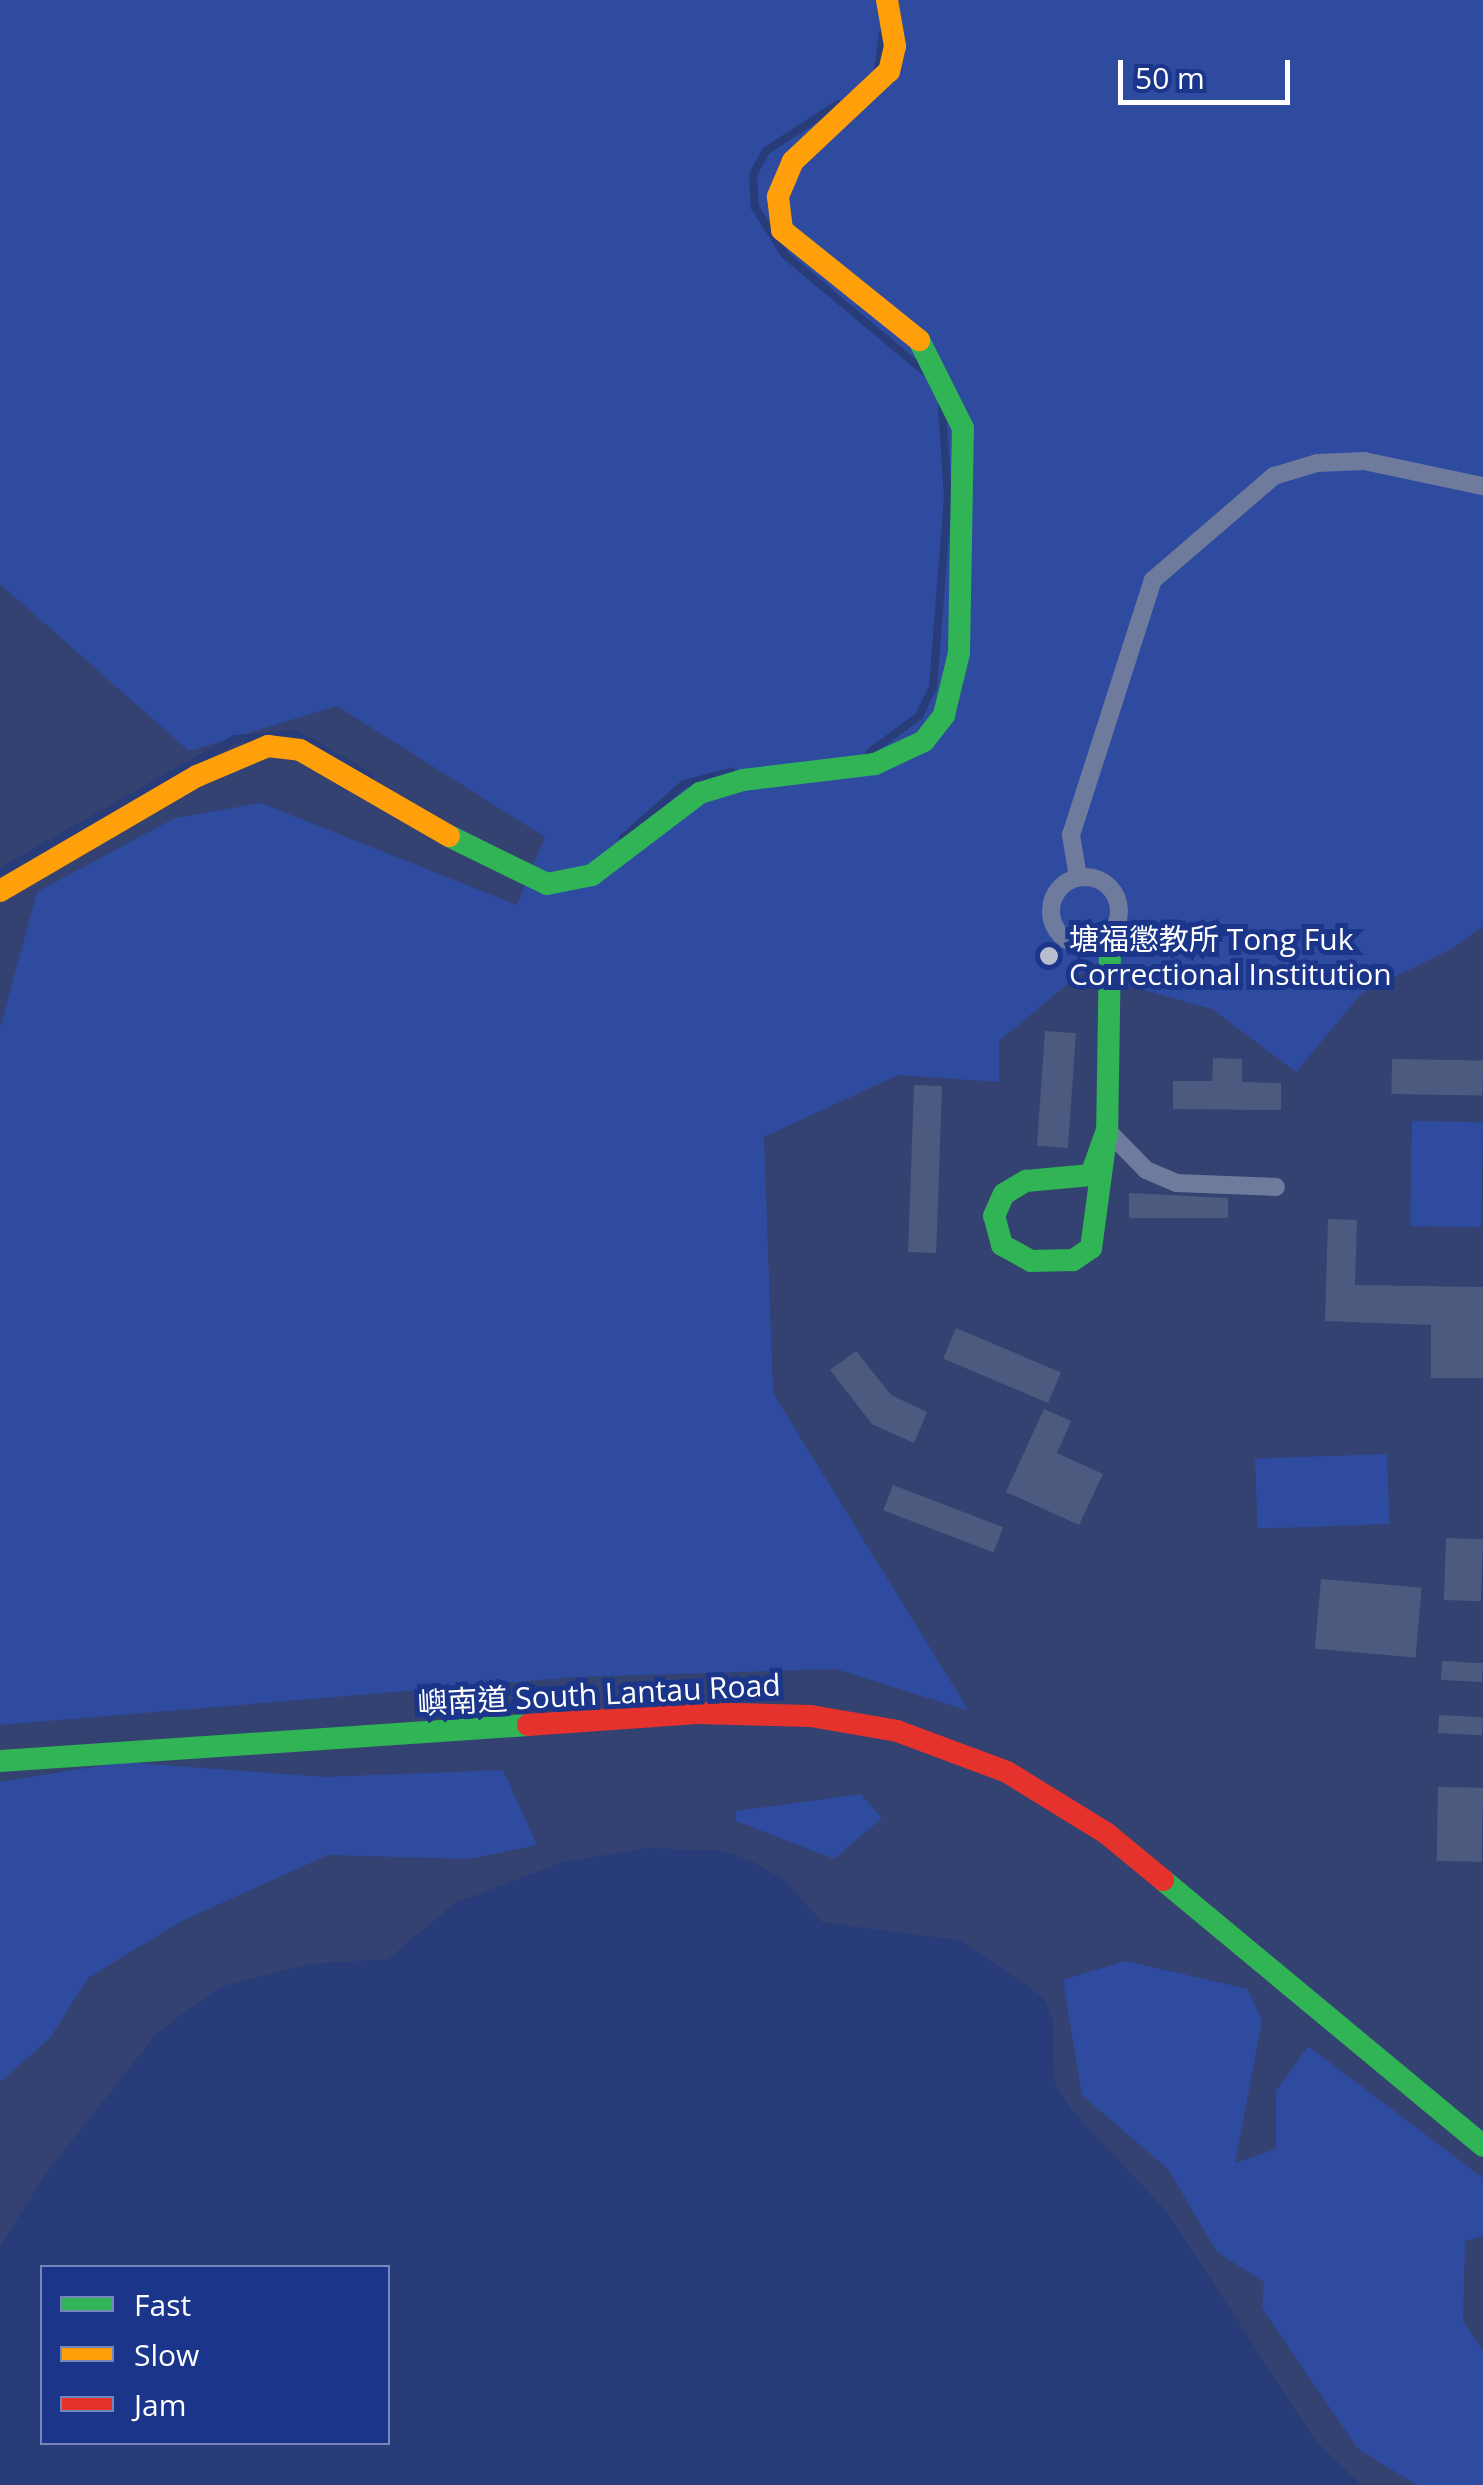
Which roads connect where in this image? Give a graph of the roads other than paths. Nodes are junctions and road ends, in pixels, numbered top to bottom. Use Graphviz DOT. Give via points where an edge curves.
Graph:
graph roads {
  1 [pos="887,0"];
  2 [pos="1483,486"];
  3 [pos="1078,877"];
  4 [pos="0,891"];
  5 [pos="1104,940"];
  6 [pos="1107,1130"];
  7 [pos="1276,1187"];
  8 [pos="0,1761"];
  9 [pos="1483,2146"];
  1 -- 4 [label="street" via="895,46 888,71 793,161 778,197 782,230 897,316 927,348 963,428 959,653 944,715 924,741 875,764 743,780 700,793 592,875 547,884 508,870 300,750 268,746 196,776"];
  2 -- 3 [label="street" via="1364,461 1274,476 1153,580 1071,834"];
  3 -- 5 [label="street" via="1108,884 1119,902 1118,924"];
  3 -- 5 [label="street" via="1058,890 1052,922 1074,943"];
  5 -- 6 [label="street" via="1110,948"];
  6 -- 6 [label="street" via="1091,1248 1051,1264 1002,1245 994,1216 1004,1194 1026,1181 1091,1175"];
  6 -- 7 [label="street" via="1146,1170 1176,1183"];
  8 -- 9 [label="street, 嶼南道 South Lantau Road" via="734,1712 897,1731 1007,1772 1106,1833"];
}
